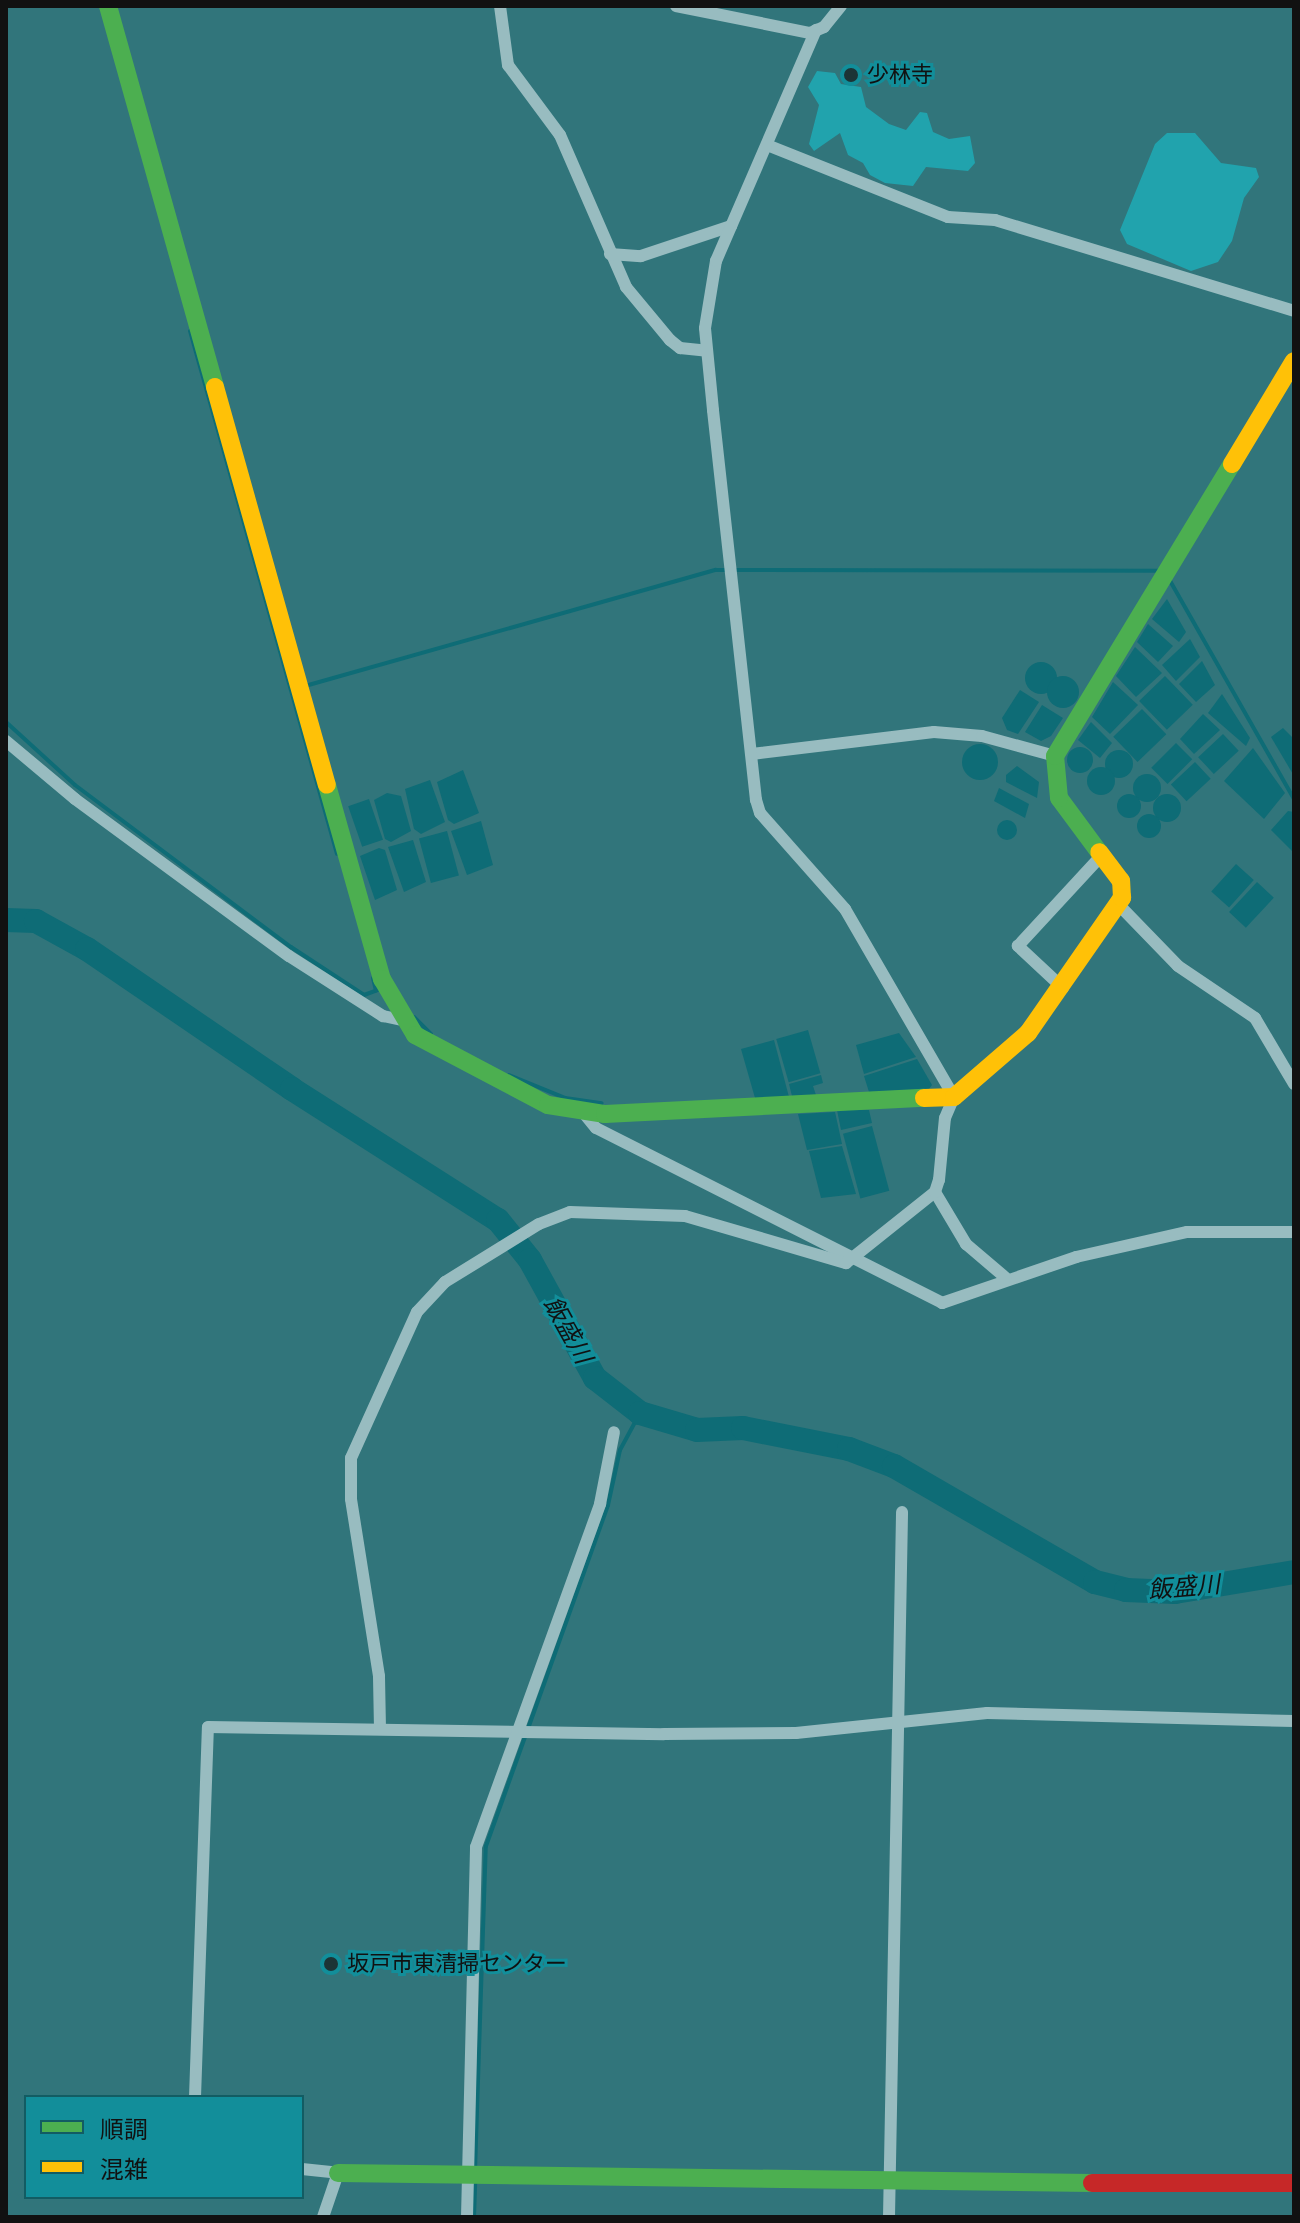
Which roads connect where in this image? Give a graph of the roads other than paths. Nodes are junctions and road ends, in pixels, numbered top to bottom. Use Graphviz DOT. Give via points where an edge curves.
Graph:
graph roads {
  1 [pos="108,6"];
  2 [pos="500,6"];
  3 [pos="676,6"];
  4 [pos="841,6"];
  5 [pos="816,30"];
  6 [pos="767,145"];
  7 [pos="731,226"];
  8 [pos="610,254"];
  9 [pos="1294,311"];
  10 [pos="707,351"];
  11 [pos="1294,361"];
  12 [pos="6,741"];
  13 [pos="752,754"];
  14 [pos="1055,756"];
  15 [pos="1103,854"];
  16 [pos="1118,904"];
  17 [pos="1063,988"];
  18 [pos="402,1020"];
  19 [pos="1294,1084"];
  20 [pos="954,1097"];
  21 [pos="582,1111"];
  22 [pos="935,1192"];
  23 [pos="1294,1232"];
  24 [pos="853,1257"];
  25 [pos="1006,1278"];
  26 [pos="614,1432"];
  27 [pos="902,1512"];
  28 [pos="1294,1721"];
  29 [pos="895,1725"];
  30 [pos="380,1729"];
  31 [pos="519,1732"];
  32 [pos="195,2095"];
  33 [pos="304,2169"];
  34 [pos="338,2173"];
  35 [pos="468,2178"];
  36 [pos="889,2183"];
  37 [pos="1294,2183"];
  38 [pos="323,2217"];
  39 [pos="467,2217"];
  40 [pos="889,2217"];
  1 -- 18 [label="street" via="382,979"];
  2 -- 8 [label="street" via="508,65 560,135"];
  3 -- 5 [label="street"];
  4 -- 5 [label="street"];
  5 -- 6 [label="street"];
  6 -- 7 [label="street"];
  6 -- 9 [label="street" via="948,217 995,220"];
  7 -- 8 [label="street" via="641,256"];
  7 -- 10 [label="street" via="710,292"];
  8 -- 10 [label="street" via="640,308 670,340 680,348"];
  10 -- 13 [label="street"];
  11 -- 14 [label="street"];
  12 -- 18 [label="street" via="75,799 289,956 383,1016"];
  13 -- 14 [label="street" via="934,732 982,736"];
  13 -- 20 [label="street" via="760,813 845,909"];
  14 -- 15 [label="street" via="1059,798"];
  15 -- 16 [label="street" via="1121,881"];
  15 -- 17 [label="street" via="1018,946"];
  16 -- 17 [label="street"];
  16 -- 19 [label="street" via="1178,966 1257,1020"];
  17 -- 20 [label="street" via="1028,1033"];
  18 -- 21 [label="street" via="429,1045 491,1079 548,1105"];
  20 -- 21 [label="street"];
  20 -- 22 [label="street" via="945,1118"];
  21 -- 24 [label="street" via="596,1128"];
  22 -- 24 [label="street"];
  22 -- 25 [label="street" via="966,1244"];
  23 -- 25 [label="street" via="1187,1232"];
  24 -- 25 [label="street" via="927,1300 942,1303 962,1300"];
  24 -- 30 [label="street" via="846,1263 675,1215 570,1212 539,1224 445,1282 417,1312 351,1458 351,1499 379,1676"];
  26 -- 31 [label="street" via="600,1504"];
  27 -- 29 [label="street"];
  28 -- 29 [label="street" via="987,1713"];
  29 -- 31 [label="street" via="796,1733"];
  29 -- 36 [label="street"];
  30 -- 31 [label="street"];
  30 -- 32 [label="street" via="208,1727"];
  31 -- 35 [label="street" via="476,1847"];
  33 -- 34 [label="street"];
  34 -- 35 [label="street"];
  34 -- 38 [label="street"];
  35 -- 36 [label="street"];
  35 -- 39 [label="street"];
  36 -- 37 [label="street"];
  36 -- 40 [label="street"];
}
